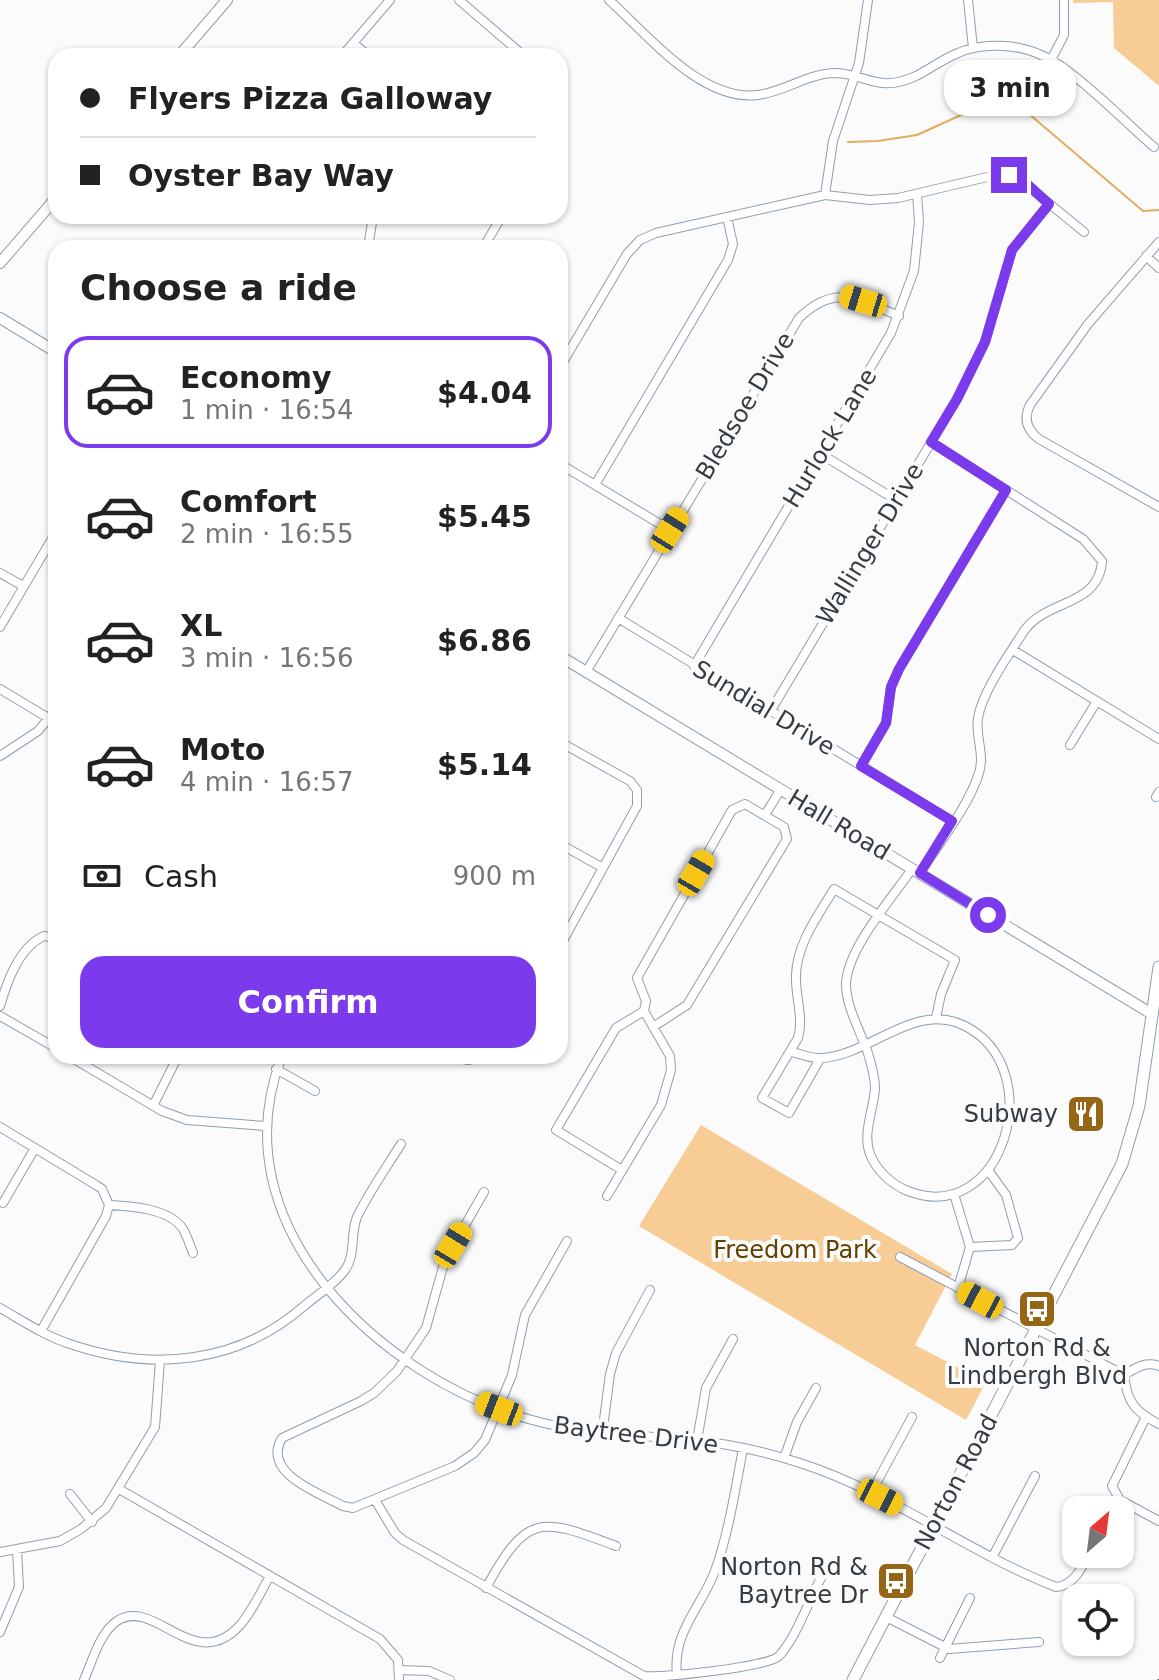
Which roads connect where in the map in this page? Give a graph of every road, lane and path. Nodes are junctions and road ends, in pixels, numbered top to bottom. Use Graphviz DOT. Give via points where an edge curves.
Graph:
graph roads {
  1 [pos="227,0"];
  2 [pos="390,0"];
  3 [pos="459,0"];
  4 [pos="609,0"];
  5 [pos="868,0"];
  6 [pos="968,0"];
  7 [pos="1064,0"];
  8 [pos="353,43"];
  9 [pos="186,48"];
  10 [pos="349,48"];
  11 [pos="359,48"];
  12 [pos="515,48"];
  13 [pos="973,48"];
  14 [pos="1051,60"];
  15 [pos="855,79"];
  16 [pos="1154,147"];
  17 [pos="917,194"];
  18 [pos="825,195"];
  19 [pos="1049,204"];
  20 [pos="48,207"];
  21 [pos="727,217"];
  22 [pos="1084,232"];
  23 [pos="1159,242"];
  24 [pos="1146,256"];
  25 [pos="0,263"];
  26 [pos="1159,268"];
  27 [pos="899,316"];
  28 [pos="0,318"];
  29 [pos="48,347"];
  30 [pos="568,354"];
  31 [pos="931,442"];
  32 [pos="821,454"];
  33 [pos="568,469"];
  34 [pos="595,485"];
  35 [pos="1006,490"];
  36 [pos="896,500"];
  37 [pos="1159,507"];
  38 [pos="670,530"];
  39 [pos="48,545"];
  40 [pos="0,573"];
  41 [pos="23,586"];
  42 [pos="618,618"];
  43 [pos="0,627"];
  44 [pos="1013,650"];
  45 [pos="568,661"];
  46 [pos="694,666"];
  47 [pos="586,672"];
  48 [pos="0,689"];
  49 [pos="1097,701"];
  50 [pos="770,712"];
  51 [pos="48,718"];
  52 [pos="48,721"];
  53 [pos="1159,739"];
  54 [pos="1070,745"];
  55 [pos="568,746"];
  56 [pos="0,756"];
  57 [pos="861,766"];
  58 [pos="781,789"];
  59 [pos="765,815"];
  60 [pos="952,821"];
  61 [pos="568,848"];
  62 [pos="603,868"];
  63 [pos="916,871"];
  64 [pos="880,916"];
  65 [pos="568,931"];
  66 [pos="48,937"];
  67 [pos="1159,967"];
  68 [pos="0,1006"];
  69 [pos="644,1011"];
  70 [pos="0,1016"];
  71 [pos="1156,1017"];
  72 [pos="936,1018"];
  73 [pos="653,1027"];
  74 [pos="48,1043"];
  75 [pos="864,1044"];
  76 [pos="792,1052"];
  77 [pos="820,1059"];
  78 [pos="82,1064"];
  79 [pos="174,1064"];
  80 [pos="278,1064"];
  81 [pos="276,1069"];
  82 [pos="315,1091"];
  83 [pos="153,1106"];
  84 [pos="265,1126"];
  85 [pos="0,1127"];
  86 [pos="401,1144"];
  87 [pos="35,1148"];
  88 [pos="622,1170"];
  89 [pos="988,1170"];
  90 [pos="484,1192"];
  91 [pos="954,1194"];
  92 [pos="607,1196"];
  93 [pos="3,1203"];
  94 [pos="109,1205"];
  95 [pos="567,1241"];
  96 [pos="970,1247"];
  97 [pos="193,1253"];
  98 [pos="900,1257"];
  99 [pos="327,1287"];
  100 [pos="958,1288"];
  101 [pos="650,1290"];
  102 [pos="0,1308"];
  103 [pos="1036,1329"];
  104 [pos="41,1331"];
  105 [pos="733,1339"];
  106 [pos="406,1359"];
  107 [pos="160,1361"];
  108 [pos="1159,1366"];
  109 [pos="1124,1375"];
  110 [pos="816,1388"];
  111 [pos="499,1409"];
  112 [pos="912,1417"];
  113 [pos="1146,1417"];
  114 [pos="1159,1424"];
  115 [pos="602,1435"];
  116 [pos="697,1441"];
  117 [pos="743,1449"];
  118 [pos="784,1458"];
  119 [pos="1035,1476"];
  120 [pos="119,1489"];
  121 [pos="871,1493"];
  122 [pos="70,1494"];
  123 [pos="375,1500"];
  124 [pos="1158,1518"];
  125 [pos="92,1522"];
  126 [pos="934,1525"];
  127 [pos="616,1546"];
  128 [pos="17,1550"];
  129 [pos="0,1552"];
  130 [pos="993,1556"];
  131 [pos="1082,1568"];
  132 [pos="270,1576"];
  133 [pos="821,1578"];
  134 [pos="486,1588"];
  135 [pos="970,1598"];
  136 [pos="886,1617"];
  137 [pos="0,1632"];
  138 [pos="1039,1642"];
  139 [pos="945,1648"];
  140 [pos="940,1658"];
  141 [pos="400,1670"];
  142 [pos="677,1675"];
  143 [pos="84,1680"];
  144 [pos="399,1680"];
  145 [pos="450,1680"];
  146 [pos="853,1680"];
  1 -- 9 [label="street"];
  2 -- 8 [label="street"];
  3 -- 12 [label="street"];
  4 -- 15 [label="street" via="690,73 721,92 759,95 833,73"];
  5 -- 15 [label="street"];
  6 -- 13 [label="street"];
  7 -- 14 [label="street" via="1064,35"];
  8 -- 10 [label="street"];
  8 -- 11 [label="street"];
  13 -- 14 [label="street" via="1026,50"];
  13 -- 15 [label="street" via="894,84"];
  14 -- 16 [label="street"];
  15 -- 18 [label="street" via="833,141"];
  17 -- 18 [label="street" via="870,200"];
  17 -- 19 [label="street" via="1000,174 1018,178"];
  17 -- 27 [label="street, Hurlock Lane" via="914,271"];
  18 -- 21 [label="street"];
  19 -- 22 [label="street"];
  19 -- 31 [label="street, Wallinger Drive" via="1012,250 985,342"];
  20 -- 25 [label="street"];
  21 -- 30 [label="street" via="640,240"];
  21 -- 34 [label="street" via="733,244 728,260"];
  23 -- 24 [label="street"];
  24 -- 26 [label="street"];
  24 -- 37 [label="street" via="1088,324 1026,416 1035,436"];
  27 -- 32 [label="street, Hurlock Lane"];
  27 -- 38 [label="street, Bledsoe Drive" via="848,296 813,304 799,318"];
  28 -- 29 [label="street"];
  31 -- 35 [label="street"];
  31 -- 36 [label="street, Wallinger Drive"];
  32 -- 36 [label="street"];
  32 -- 46 [label="street, Hurlock Lane"];
  33 -- 34 [label="street"];
  34 -- 38 [label="street"];
  35 -- 44 [label="street" via="1083,539 1102,561 1086,595 1033,621"];
  35 -- 57 [label="street" via="899,669 886,723"];
  36 -- 50 [label="street, Wallinger Drive"];
  38 -- 42 [label="street, Bledsoe Drive"];
  39 -- 41 [label="street"];
  40 -- 41 [label="street"];
  41 -- 43 [label="street"];
  42 -- 46 [label="street, Sundial Drive"];
  42 -- 47 [label="street, Bledsoe Drive"];
  44 -- 49 [label="street"];
  44 -- 60 [label="street" via="980,710 981,765"];
  45 -- 47 [label="street, Hall Road"];
  46 -- 50 [label="street, Sundial Drive"];
  47 -- 58 [label="street, Hall Road"];
  48 -- 51 [label="street"];
  49 -- 53 [label="street"];
  49 -- 54 [label="street"];
  50 -- 57 [label="street, Sundial Drive"];
  52 -- 56 [label="street"];
  55 -- 62 [label="street" via="637,790 637,806"];
  57 -- 60 [label="street, Sundial Drive"];
  58 -- 59 [label="street"];
  58 -- 63 [label="street, Hall Road"];
  59 -- 69 [label="street" via="745,804 732,810 637,978 646,1001"];
  59 -- 73 [label="street" via="786,830 784,846 691,999"];
  60 -- 63 [label="street"];
  61 -- 62 [label="street"];
  62 -- 65 [label="street"];
  63 -- 64 [label="street"];
  63 -- 71 [label="street, Hall Road"];
  64 -- 72 [label="street" via="955,960"];
  64 -- 75 [label="street" via="856,953 846,982"];
  64 -- 76 [label="street" via="834,889 802,943 796,976 800,1030"];
  66 -- 68 [label="street" via="28,948 7,982"];
  67 -- 71 [label="main road, Norton Road"];
  69 -- 73 [label="street"];
  69 -- 88 [label="street" via="616,1028 556,1130"];
  70 -- 74 [label="street"];
  71 -- 103 [label="main road, Norton Road" via="1125,1156"];
  72 -- 75 [label="street"];
  72 -- 89 [label="street" via="974,1031 1003,1069 1009,1119"];
  73 -- 88 [label="street" via="670,1056 671,1070 661,1105"];
  75 -- 77 [label="street"];
  75 -- 91 [label="street" via="874,1075 867,1139 875,1163 911,1193"];
  76 -- 77 [label="street"];
  76 -- 77 [label="street" via="762,1098 789,1113"];
  78 -- 83 [label="street"];
  79 -- 83 [label="street"];
  80 -- 81 [label="street, Baytree Drive"];
  81 -- 82 [label="street"];
  81 -- 84 [label="street, Baytree Drive"];
  83 -- 84 [label="street" via="187,1120"];
  84 -- 99 [label="street, Baytree Drive" via="269,1172 282,1216"];
  85 -- 87 [label="street"];
  86 -- 99 [label="street" via="356,1221 349,1264"];
  87 -- 93 [label="street"];
  87 -- 94 [label="street" via="102,1189"];
  88 -- 92 [label="street"];
  89 -- 91 [label="street"];
  89 -- 96 [label="street" via="1006,1195 1018,1238 1012,1245"];
  90 -- 106 [label="street" via="445,1260 431,1314"];
  91 -- 96 [label="street"];
  94 -- 97 [label="street" via="138,1207 175,1222"];
  94 -- 104 [label="street"];
  95 -- 111 [label="street" via="525,1315"];
  96 -- 100 [label="street"];
  98 -- 100 [label="street"];
  99 -- 106 [label="street, Baytree Drive"];
  99 -- 107 [label="street" via="257,1339 203,1357"];
  100 -- 103 [label="street"];
  101 -- 115 [label="street" via="616,1353"];
  102 -- 104 [label="street"];
  103 -- 109 [label="street"];
  103 -- 126 [label="main road, Norton Road"];
  104 -- 107 [label="street" via="95,1351"];
  105 -- 116 [label="street" via="701,1400"];
  106 -- 111 [label="street, Baytree Drive"];
  106 -- 123 [label="street" via="374,1393 295,1429 276,1450 289,1476 343,1506"];
  107 -- 120 [label="street" via="155,1427"];
  108 -- 109 [label="street" via="1138,1366"];
  109 -- 113 [label="street" via="1130,1404"];
  110 -- 118 [label="street"];
  111 -- 115 [label="street, Baytree Drive"];
  111 -- 123 [label="street" via="485,1440 465,1460"];
  112 -- 121 [label="street"];
  113 -- 114 [label="street"];
  113 -- 124 [label="street" via="1112,1486 1120,1500"];
  115 -- 116 [label="street, Baytree Drive"];
  116 -- 117 [label="street, Baytree Drive"];
  117 -- 118 [label="street, Baytree Drive"];
  117 -- 142 [label="street" via="714,1574 676,1647"];
  118 -- 121 [label="street, Baytree Drive"];
  119 -- 130 [label="street"];
  120 -- 125 [label="street"];
  120 -- 132 [label="street"];
  121 -- 126 [label="street, Baytree Drive"];
  122 -- 125 [label="street"];
  123 -- 134 [label="street" via="403,1540"];
  125 -- 128 [label="street" via="60,1541"];
  126 -- 130 [label="street, Baytree Drive"];
  126 -- 136 [label="main road, Norton Road"];
  127 -- 134 [label="street" via="560,1526 533,1529 512,1544"];
  128 -- 129 [label="street"];
  128 -- 137 [label="street" via="19,1587"];
  130 -- 131 [label="street, Baytree Drive" via="1061,1587"];
  132 -- 141 [label="street" via="380,1639"];
  132 -- 143 [label="street" via="240,1626 218,1640 183,1639 134,1616 117,1621"];
  133 -- 142 [label="street" via="776,1658"];
  134 -- 142 [label="street" via="635,1673"];
  135 -- 139 [label="street"];
  136 -- 139 [label="street"];
  136 -- 146 [label="main road, Norton Road"];
  138 -- 139 [label="street"];
  139 -- 140 [label="street"];
  141 -- 144 [label="street"];
  141 -- 145 [label="street" via="429,1671"];
}
